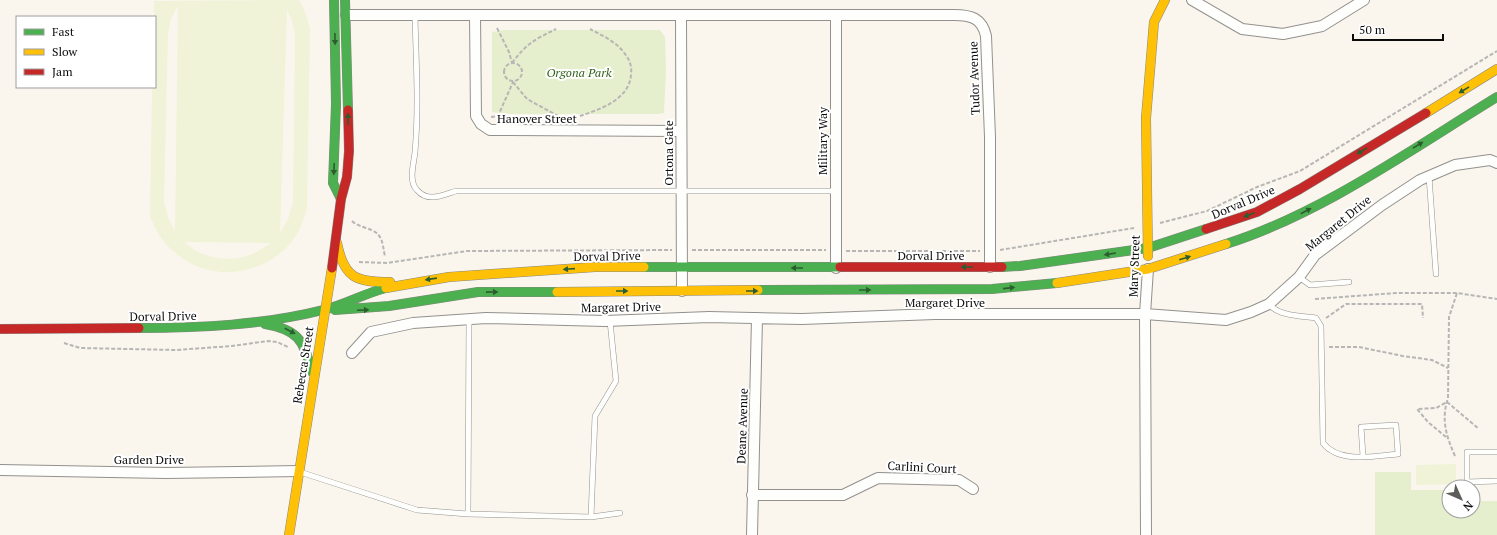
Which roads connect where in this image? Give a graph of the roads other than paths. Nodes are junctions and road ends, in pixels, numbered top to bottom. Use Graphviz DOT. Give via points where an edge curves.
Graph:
graph roads {
  1 [pos="334,0"];
  2 [pos="345,0"];
  3 [pos="1165,0"];
  4 [pos="1192,0"];
  5 [pos="1364,0"];
  6 [pos="346,15"];
  7 [pos="415,15"];
  8 [pos="475,15"];
  9 [pos="681,15"];
  10 [pos="836,15"];
  11 [pos="1497,69"];
  12 [pos="1497,97"];
  13 [pos="681,131"];
  14 [pos="1497,163"];
  15 [pos="1429,176"];
  16 [pos="681,190"];
  17 [pos="835,191"];
  18 [pos="340,199"];
  19 [pos="336,231"];
  20 [pos="1148,248"];
  21 [pos="682,267"];
  22 [pos="990,267"];
  23 [pos="836,268"];
  24 [pos="1148,269"];
  25 [pos="1436,274"];
  26 [pos="1299,277"];
  27 [pos="413,282"];
  28 [pos="1349,282"];
  29 [pos="682,291"];
  30 [pos="1269,304"];
  31 [pos="324,310"];
  32 [pos="1145,314"];
  33 [pos="757,318"];
  34 [pos="469,320"];
  35 [pos="610,321"];
  36 [pos="252,323"];
  37 [pos="0,329"];
  38 [pos="352,353"];
  39 [pos="313,382"];
  40 [pos="1497,452"];
  41 [pos="1363,456"];
  42 [pos="0,470"];
  43 [pos="298,471"];
  44 [pos="1497,482"];
  45 [pos="973,489"];
  46 [pos="752,495"];
  47 [pos="620,513"];
  48 [pos="468,514"];
  49 [pos="591,517"];
  50 [pos="289,535"];
  51 [pos="752,535"];
  52 [pos="1146,535"];
  1 -- 18 [label="main road, Rebecca Street, one-way" via="336,104 333,183"];
  2 -- 6 [label="main road, Rebecca Street"];
  3 -- 20 [label="main road, Mary Street" via="1154,22 1146,118"];
  4 -- 5 [label="street" via="1242,28 1283,34 1322,26"];
  6 -- 7 [label="street, Tudor Avenue"];
  18 -- 6 [label="main road, Rebecca Street, one-way" via="347,177 349,151"];
  7 -- 8 [label="street, Tudor Avenue"];
  7 -- 16 [label="lane" via="416,145 412,177 416,190 422,194 436,198 456,191"];
  8 -- 9 [label="street, Tudor Avenue"];
  8 -- 13 [label="street, Hanover Street" via="476,116 481,124 490,130"];
  9 -- 10 [label="street, Tudor Avenue"];
  9 -- 13 [label="street, Ortona Gate"];
  10 -- 17 [label="street, Military Way"];
  10 -- 22 [label="street, Tudor Avenue" via="968,15 983,25 986,36 990,137"];
  11 -- 20 [label="main road, Dorval Drive, one-way" via="1300,189 1257,212"];
  24 -- 12 [label="main road, Dorval Drive, one-way" via="1255,235 1303,212 1356,183"];
  13 -- 16 [label="street, Ortona Gate"];
  14 -- 15 [label="street, Margaret Drive" via="1490,160 1455,165"];
  15 -- 25 [label="lane"];
  15 -- 26 [label="street, Margaret Drive" via="1382,205 1315,255"];
  16 -- 17 [label="lane"];
  16 -- 21 [label="street, Ortona Gate"];
  17 -- 23 [label="street, Military Way"];
  18 -- 19 [label="main road, Rebecca Street"];
  19 -- 27 [label="main road" via="338,250 352,275 372,282"];
  19 -- 31 [label="main road, Rebecca Street"];
  20 -- 22 [label="main road, Dorval Drive, one-way" via="1020,266"];
  20 -- 24 [label="main road, Mary Street"];
  23 -- 21 [label="main road, Dorval Drive, one-way"];
  21 -- 27 [label="main road, Dorval Drive, one-way" via="596,268 449,277"];
  21 -- 29 [label="street, Ortona Gate"];
  22 -- 23 [label="main road, Dorval Drive, one-way"];
  29 -- 24 [label="main road, Dorval Drive, one-way" via="992,290"];
  24 -- 32 [label="street, Mary Street"];
  26 -- 28 [label="lane" via="1310,285"];
  26 -- 30 [label="street, Margaret Drive"];
  27 -- 31 [label="main road, Dorval Drive" via="381,289"];
  31 -- 29 [label="main road, Dorval Drive, one-way" via="368,310 478,292"];
  30 -- 32 [label="street, Margaret Drive" via="1226,320"];
  30 -- 41 [label="lane" via="1283,312 1316,318 1320,326 1322,347 1323,443 1340,455"];
  31 -- 36 [label="main road, Dorval Drive"];
  31 -- 39 [label="main road, Rebecca Street"];
  32 -- 33 [label="street, Margaret Drive" via="935,314 802,319"];
  32 -- 52 [label="street, Mary Street"];
  33 -- 35 [label="street, Margaret Drive"];
  33 -- 46 [label="street, Deane Avenue"];
  34 -- 35 [label="street, Margaret Drive"];
  34 -- 38 [label="street, Margaret Drive" via="413,323 371,332"];
  34 -- 48 [label="lane"];
  35 -- 49 [label="lane" via="616,381 594,416"];
  36 -- 37 [label="main road, Dorval Drive" via="196,328"];
  36 -- 39 [label="main road, one-way" via="278,326 299,337 306,348"];
  39 -- 43 [label="main road, Rebecca Street"];
  40 -- 44 [label="lane" via="1467,452 1467,482"];
  41 -- 41 [label="lane" via="1361,427 1396,425 1398,454"];
  42 -- 43 [label="street, Garden Drive" via="166,473"];
  43 -- 48 [label="lane" via="417,510"];
  43 -- 50 [label="main road, Rebecca Street"];
  45 -- 46 [label="street, Carlini Court" via="959,480 878,478 844,495"];
  46 -- 51 [label="street, Deane Avenue"];
  47 -- 49 [label="lane"];
  48 -- 49 [label="lane"];
}
